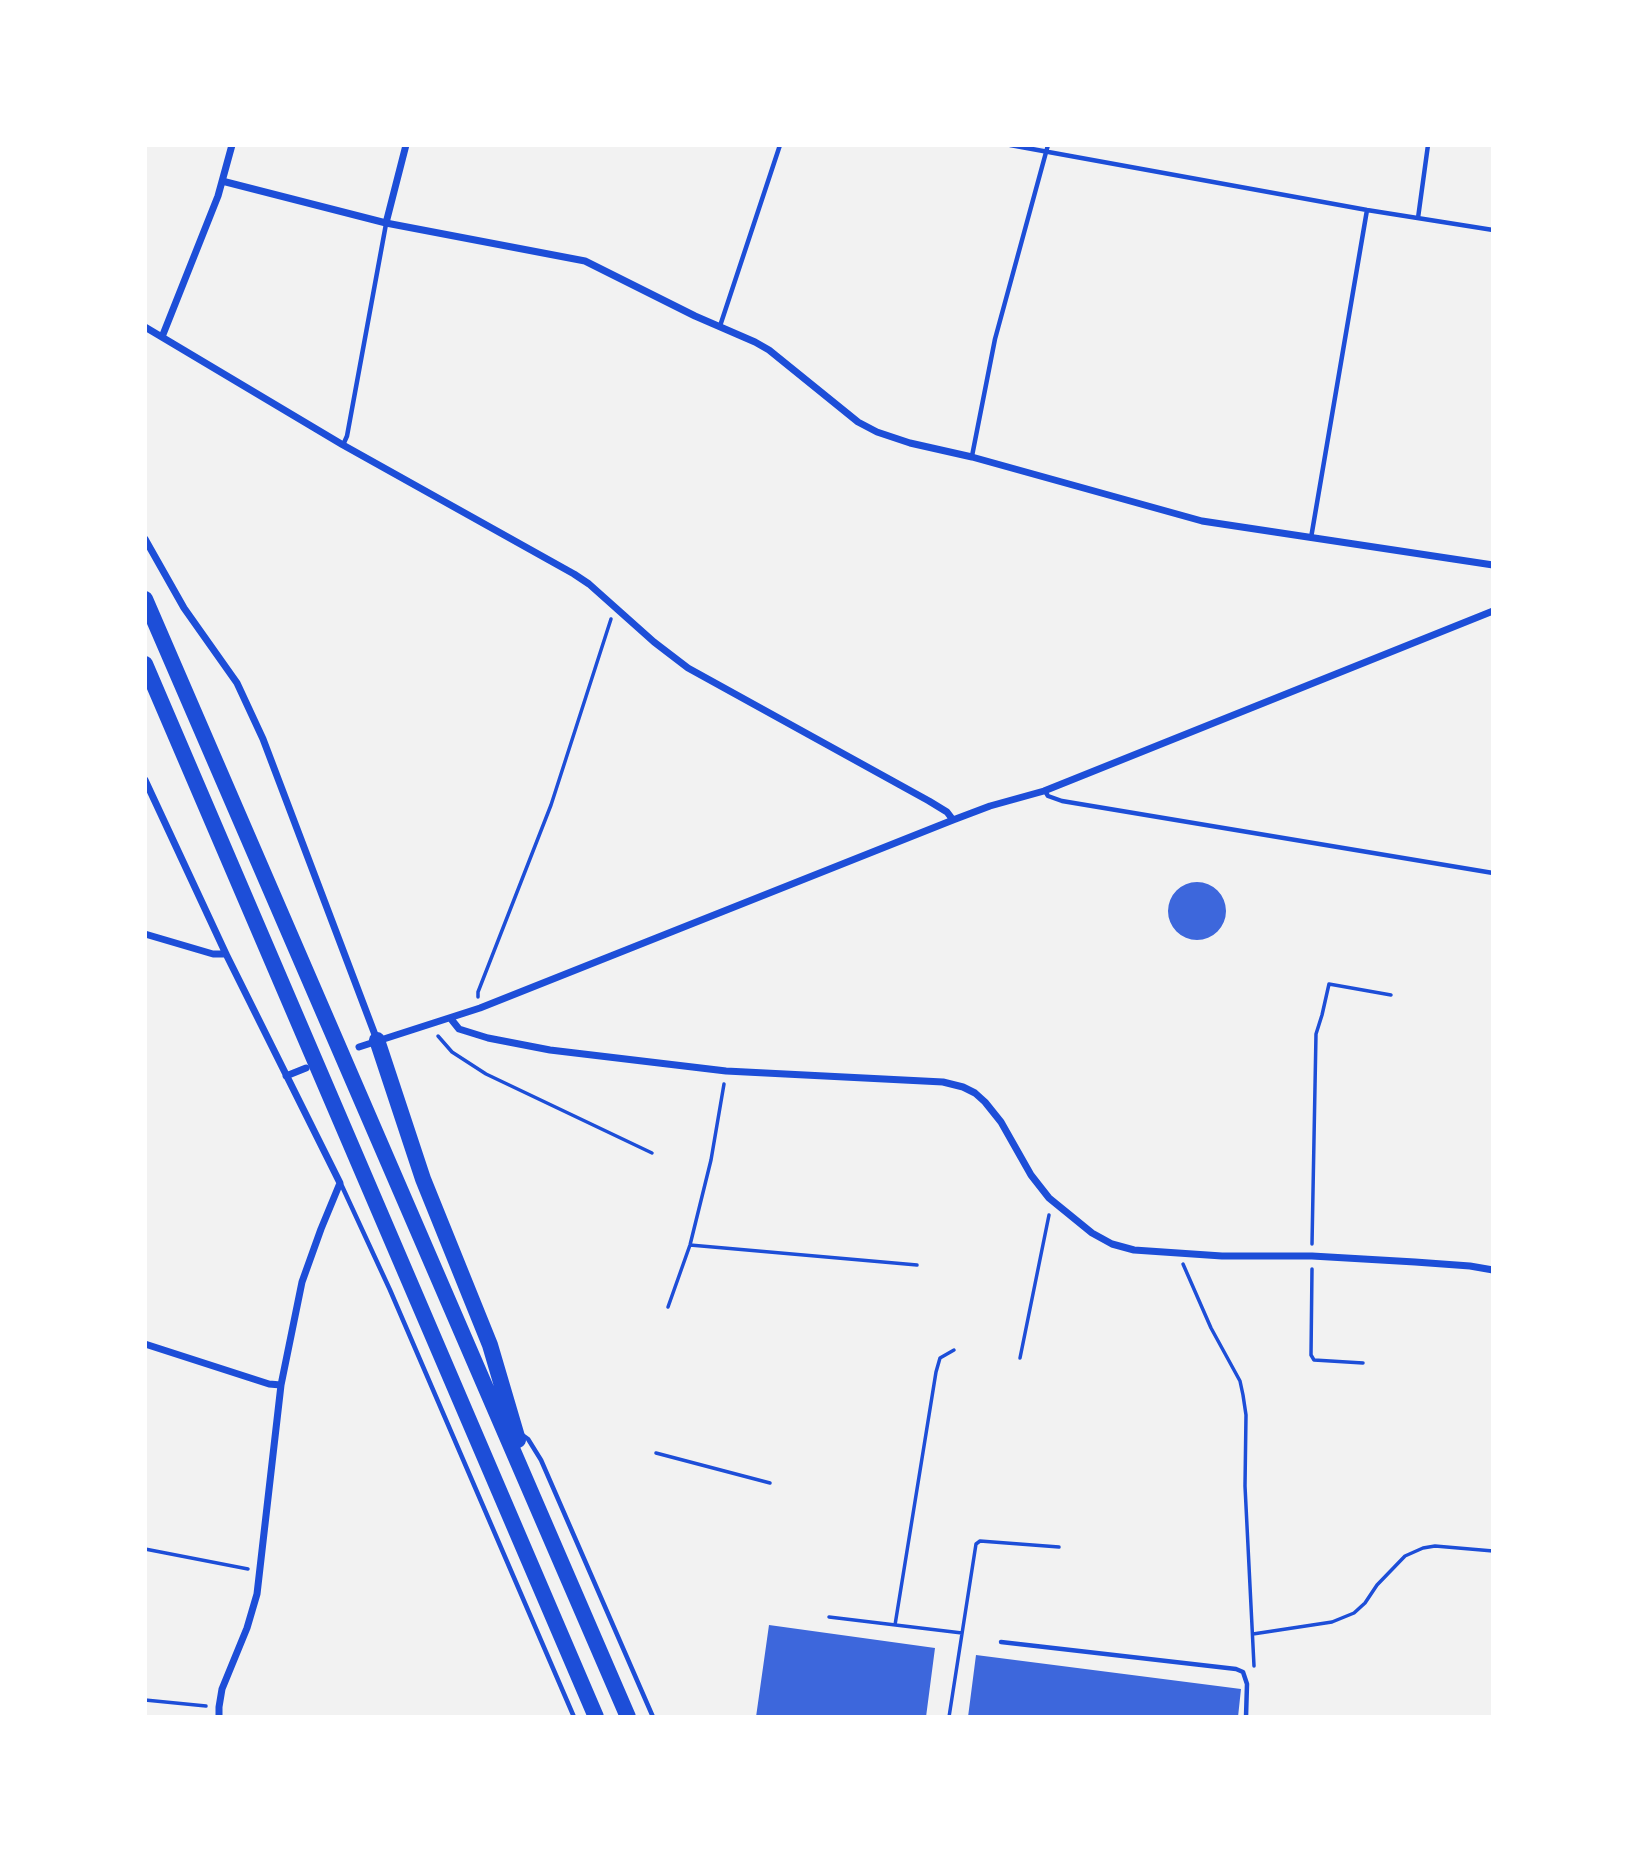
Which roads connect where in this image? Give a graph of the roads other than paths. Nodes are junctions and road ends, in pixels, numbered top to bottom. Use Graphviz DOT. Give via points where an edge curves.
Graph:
graph roads {
  1 [pos="232,145"];
  2 [pos="406,145"];
  3 [pos="780,145"];
  4 [pos="1010,145"];
  5 [pos="1428,145"];
  6 [pos="1047,148"];
  7 [pos="222,181"];
  8 [pos="1367,210"];
  9 [pos="1418,218"];
  10 [pos="386,223"];
  11 [pos="1493,230"];
  12 [pos="720,326"];
  13 [pos="145,327"];
  14 [pos="162,337"];
  15 [pos="343,445"];
  16 [pos="972,457"];
  17 [pos="145,539"];
  18 [pos="1311,539"];
  19 [pos="1493,565"];
  20 [pos="145,599"];
  21 [pos="1493,611"];
  22 [pos="145,664"];
  23 [pos="145,780"];
  24 [pos="1044,791"];
  25 [pos="953,820"];
  26 [pos="1493,873"];
  27 [pos="145,934"];
  28 [pos="226,954"];
  29 [pos="451,1019"];
  30 [pos="377,1040"];
  31 [pos="359,1047"];
  32 [pos="306,1068"];
  33 [pos="286,1076"];
  34 [pos="340,1183"];
  35 [pos="1493,1270"];
  36 [pos="145,1344"];
  37 [pos="281,1385"];
  38 [pos="517,1433"];
  39 [pos="530,1487"];
  40 [pos="1002,1642"];
  41 [pos="219,1717"];
  42 [pos="574,1717"];
  43 [pos="596,1717"];
  44 [pos="628,1717"];
  45 [pos="653,1717"];
  46 [pos="1246,1717"];
  1 -- 7 [label="street"];
  2 -- 10 [label="street"];
  3 -- 12 [label="lane"];
  4 -- 6 [label="lane"];
  5 -- 9 [label="lane"];
  6 -- 8 [label="lane"];
  6 -- 16 [label="lane" via="995,339"];
  7 -- 10 [label="street"];
  7 -- 14 [label="street"];
  8 -- 9 [label="lane"];
  8 -- 18 [label="lane"];
  9 -- 11 [label="lane"];
  10 -- 12 [label="street" via="584,261"];
  10 -- 15 [label="lane"];
  12 -- 16 [label="street" via="769,350 858,422 877,432"];
  13 -- 14 [label="street"];
  14 -- 15 [label="street"];
  15 -- 25 [label="street" via="574,574 688,668 929,801"];
  16 -- 18 [label="street" via="1202,521"];
  17 -- 30 [label="street" via="184,608 237,682"];
  18 -- 19 [label="street"];
  20 -- 39 [label="highway"];
  21 -- 24 [label="street"];
  22 -- 43 [label="highway"];
  23 -- 28 [label="street"];
  24 -- 25 [label="street"];
  24 -- 26 [label="lane" via="1062,801"];
  25 -- 29 [label="street"];
  27 -- 28 [label="street"];
  28 -- 33 [label="street"];
  29 -- 30 [label="street"];
  29 -- 35 [label="street" via="459,1029 550,1050 726,1071 943,1082 963,1087 985,1102 1001,1122 1031,1174 1056,1205 1092,1233 1133,1250 1312,1256"];
  30 -- 31 [label="street"];
  30 -- 38 [label="highway"];
  32 -- 33 [label="street"];
  33 -- 34 [label="street"];
  34 -- 37 [label="street" via="302,1282"];
  34 -- 42 [label="lane"];
  36 -- 37 [label="street"];
  37 -- 41 [label="street" via="261,1572 254,1609 222,1689"];
  38 -- 39 [label="highway"];
  38 -- 45 [label="lane" via="528,1439 541,1460"];
  39 -- 44 [label="highway"];
  40 -- 46 [label="lane" via="1237,1669 1247,1684"];
}
